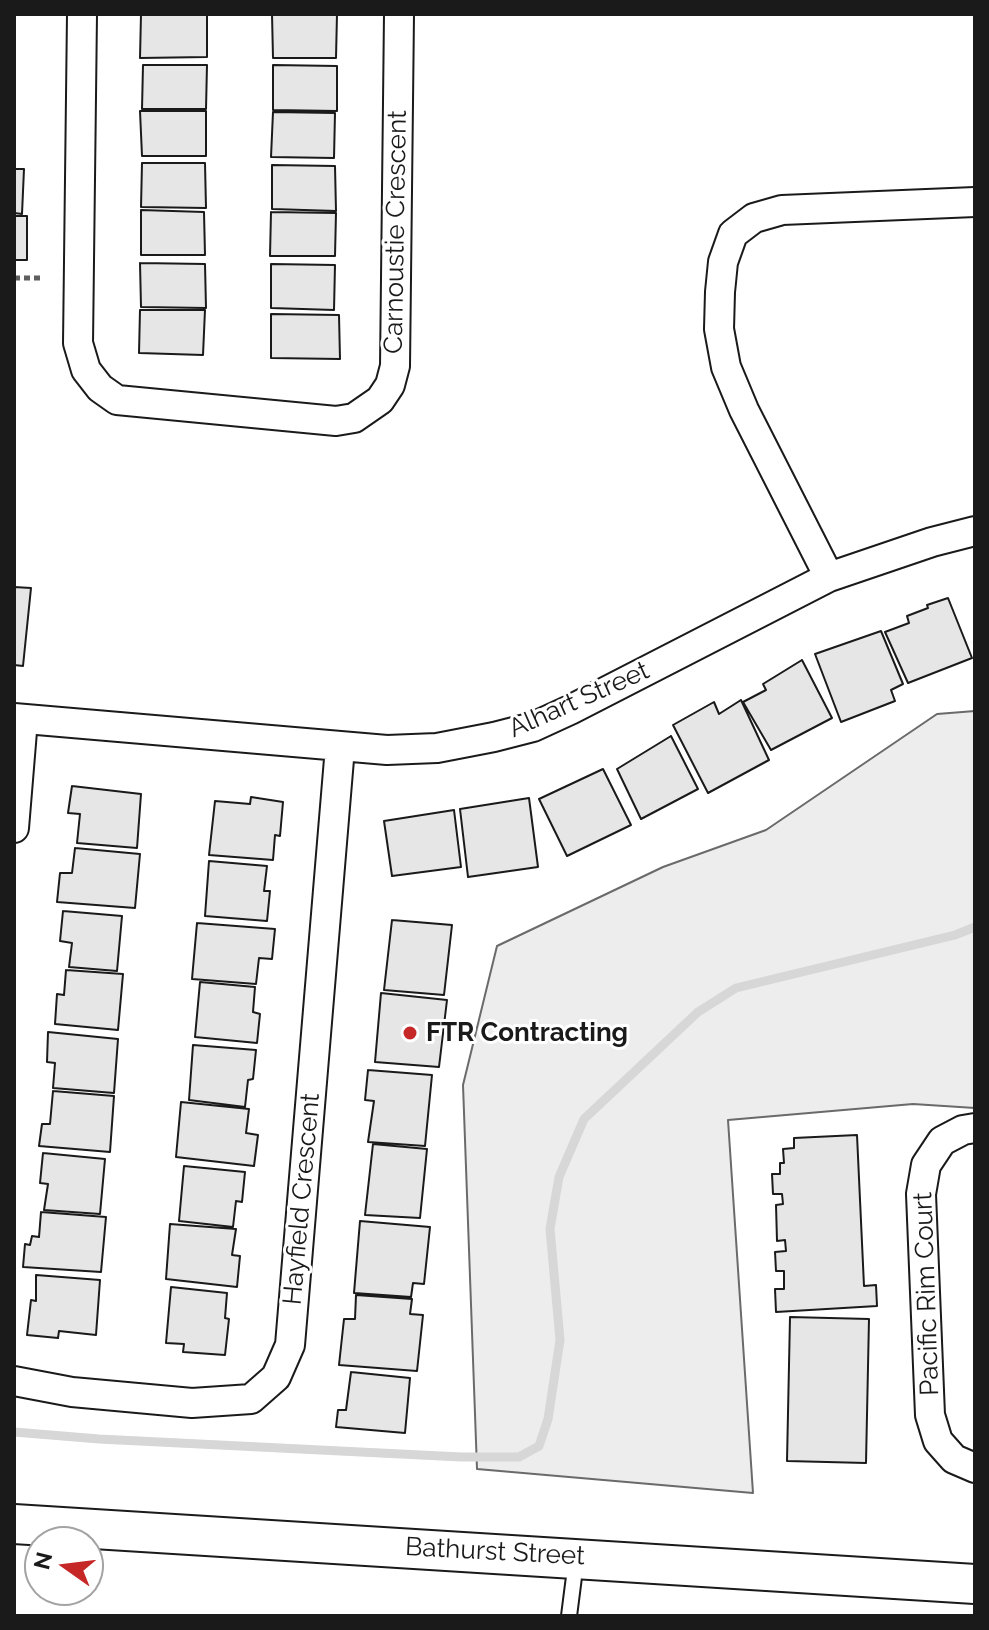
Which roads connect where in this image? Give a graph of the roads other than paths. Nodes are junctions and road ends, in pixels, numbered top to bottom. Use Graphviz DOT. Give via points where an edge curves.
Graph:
graph roads {
  1 [pos="82,14"];
  2 [pos="399,14"];
  3 [pos="975,202"];
  4 [pos="975,531"];
  5 [pos="829,577"];
  6 [pos="18,718"];
  7 [pos="340,747"];
  8 [pos="14,828"];
  9 [pos="975,1128"];
  10 [pos="14,1381"];
  11 [pos="975,1468"];
  12 [pos="14,1524"];
  13 [pos="577,1557"];
  14 [pos="975,1584"];
  15 [pos="569,1616"];
  1 -- 2 [label="street, Carnoustie Crescent" via="78,343 86,370 117,400 336,421 354,418 380,400 395,366"];
  3 -- 5 [label="street" via="782,210 754,218 733,234 720,292 726,367"];
  4 -- 5 [label="street, Alhart Street"];
  5 -- 7 [label="street, Alhart Street" via="533,727 437,748"];
  6 -- 7 [label="street, Alhart Street"];
  6 -- 8 [label="street"];
  7 -- 10 [label="street, Hayfield Crescent" via="290,1345 276,1377 251,1399 192,1403"];
  9 -- 11 [label="street, Pacific Rim Court" via="942,1141 926,1165 921,1194 930,1415 938,1441 954,1459"];
  12 -- 13 [label="main road, Bathurst Street"];
  13 -- 14 [label="main road, Bathurst Street"];
  13 -- 15 [label="lane"];
}
